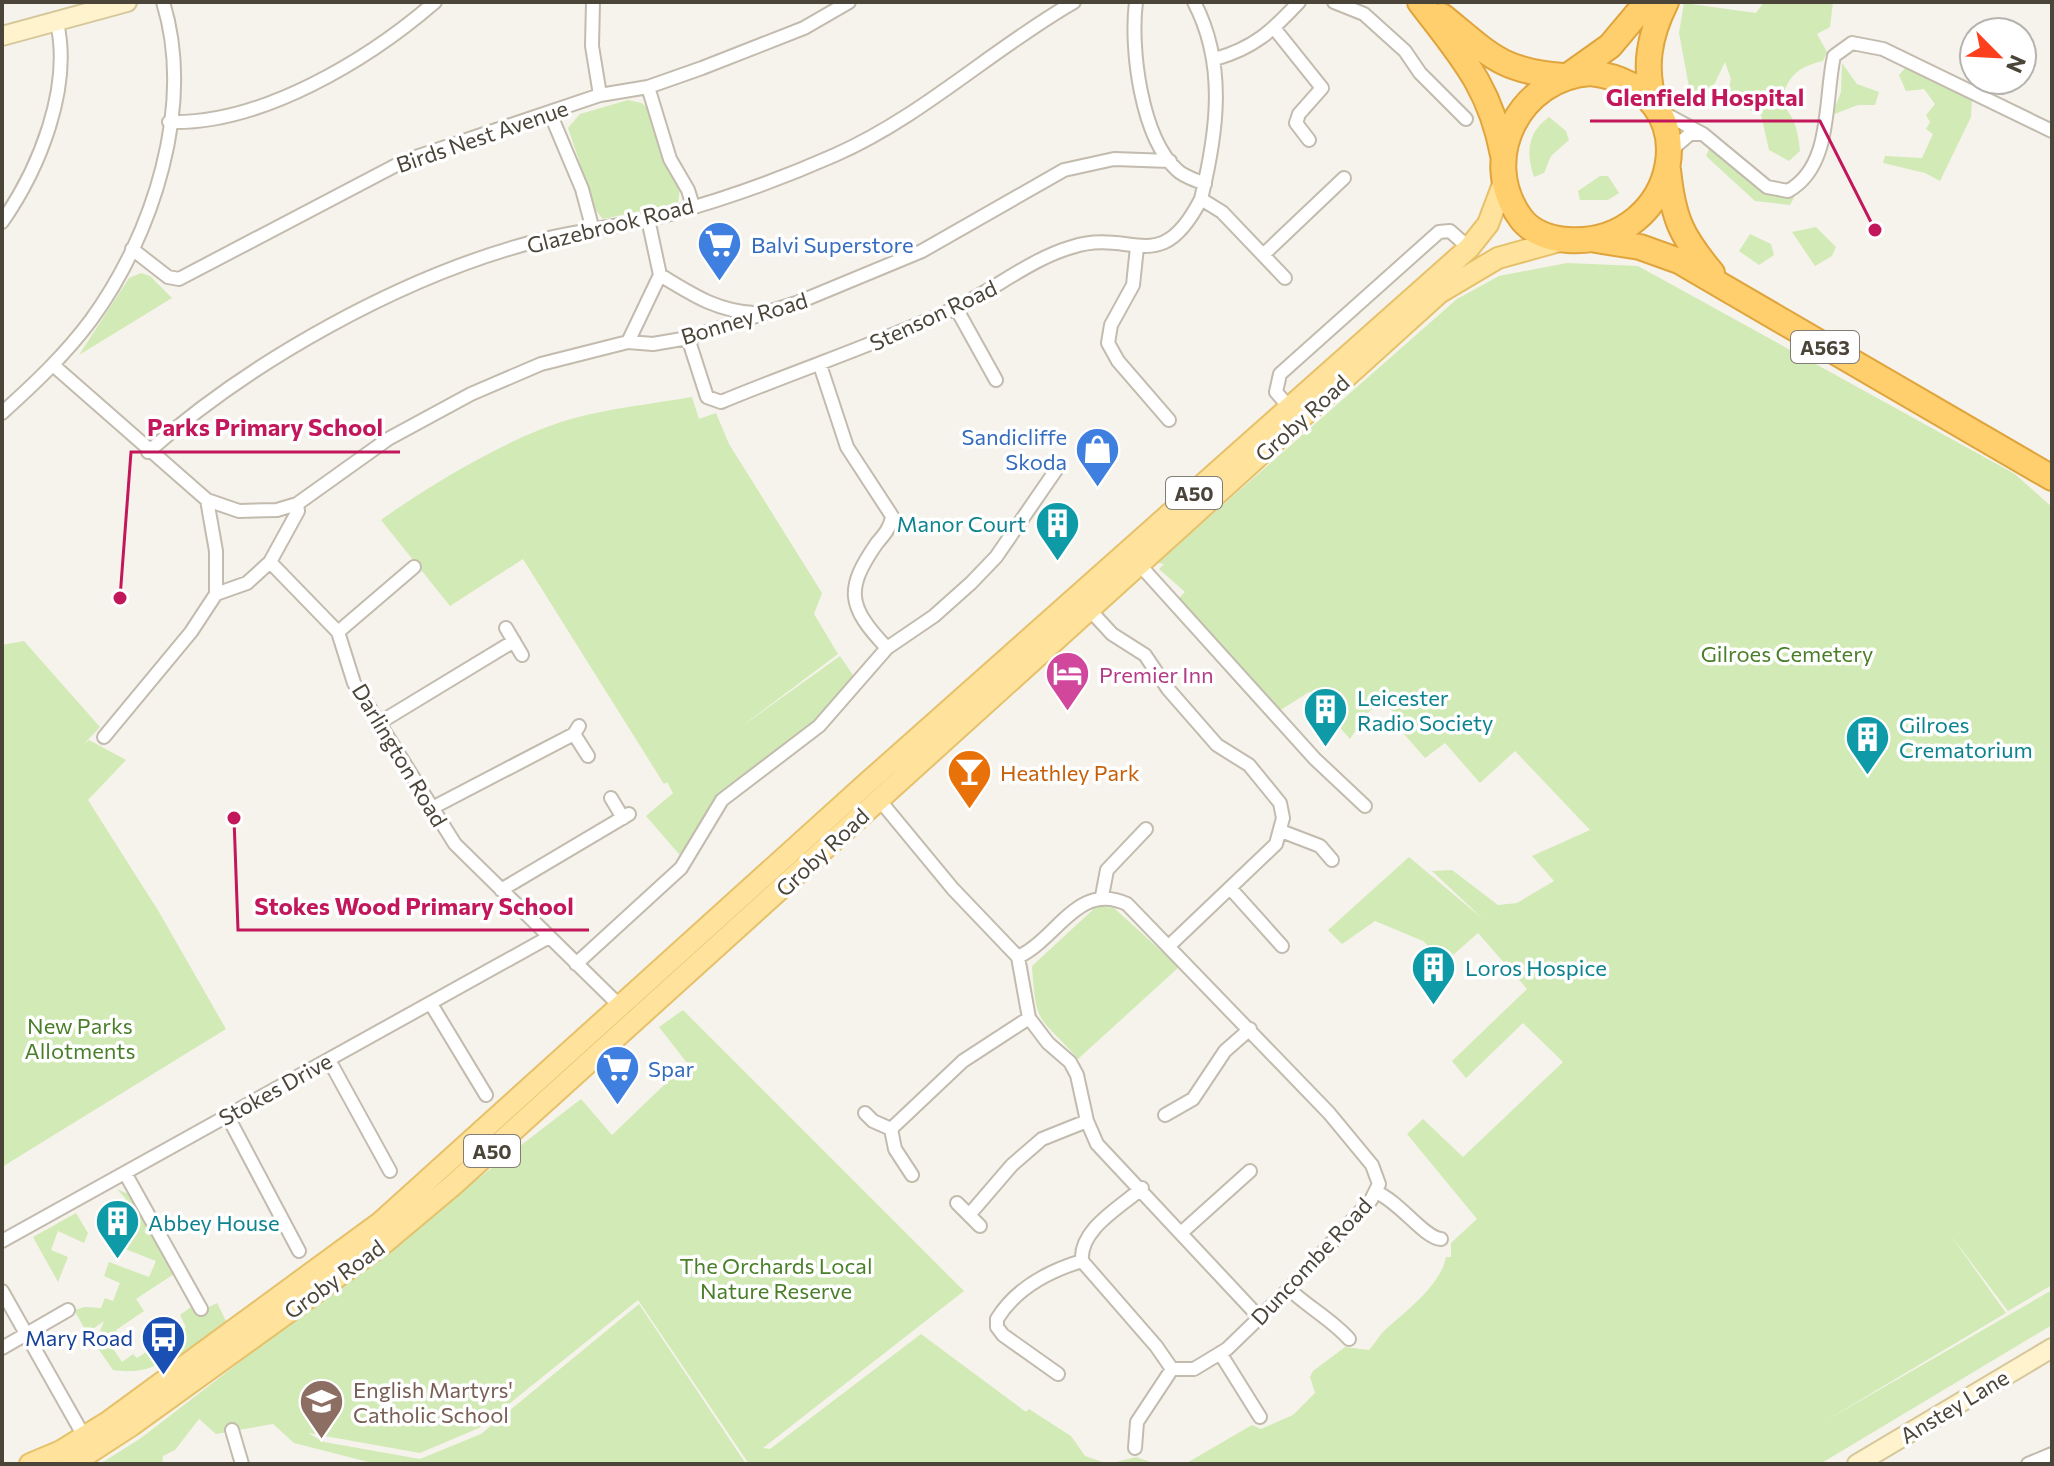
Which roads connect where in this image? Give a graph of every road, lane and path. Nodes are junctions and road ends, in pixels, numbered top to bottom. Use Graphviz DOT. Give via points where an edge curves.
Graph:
graph roads {
  1 [pos="127,2"];
  2 [pos="163,2"];
  3 [pos="435,2"];
  4 [pos="593,2"];
  5 [pos="849,2"];
  6 [pos="1074,2"];
  7 [pos="1136,2"];
  8 [pos="1194,2"];
  9 [pos="1299,2"];
  10 [pos="1334,2"];
  11 [pos="1422,2"];
  12 [pos="1647,2"];
  13 [pos="1666,2"];
  14 [pos="57,23"];
  15 [pos="1274,28"];
  16 [pos="2,36"];
  17 [pos="1215,59"];
  18 [pos="1566,75"];
  19 [pos="648,87"];
  20 [pos="600,95"];
  21 [pos="1657,108"];
  22 [pos="550,113"];
  23 [pos="1466,119"];
  24 [pos="169,122"];
  25 [pos="2052,131"];
  26 [pos="1703,134"];
  27 [pos="1309,140"];
  28 [pos="1668,159"];
  29 [pos="1170,161"];
  30 [pos="1504,168"];
  31 [pos="1344,178"];
  32 [pos="1205,184"];
  33 [pos="1201,199"];
  34 [pos="693,206"];
  35 [pos="648,219"];
  36 [pos="2,222"];
  37 [pos="593,230"];
  38 [pos="1563,240"];
  39 [pos="1596,240"];
  40 [pos="1137,247"];
  41 [pos="1469,248"];
  42 [pos="132,249"];
  43 [pos="1263,255"];
  44 [pos="660,275"];
  45 [pos="1285,278"];
  46 [pos="1721,284"];
  47 [pos="956,308"];
  48 [pos="762,314"];
  49 [pos="688,338"];
  50 [pos="628,342"];
  51 [pos="53,365"];
  52 [pos="820,365"];
  53 [pos="996,380"];
  54 [pos="1289,407"];
  55 [pos="1930,408"];
  56 [pos="2,413"];
  57 [pos="1169,420"];
  58 [pos="148,452"];
  59 [pos="2052,460"];
  60 [pos="1050,465"];
  61 [pos="2052,478"];
  62 [pos="207,500"];
  63 [pos="297,504"];
  64 [pos="270,562"];
  65 [pos="1138,563"];
  66 [pos="414,567"];
  67 [pos="216,594"];
  68 [pos="1088,608"];
  69 [pos="506,628"];
  70 [pos="338,632"];
  71 [pos="514,641"];
  72 [pos="887,648"];
  73 [pos="522,655"];
  74 [pos="379,723"];
  75 [pos="104,737"];
  76 [pos="588,756"];
  77 [pos="860,789"];
  78 [pos="611,798"];
  79 [pos="879,799"];
  80 [pos="1365,806"];
  81 [pos="432,808"];
  82 [pos="1146,829"];
  83 [pos="1281,831"];
  84 [pos="1332,860"];
  85 [pos="1230,888"];
  86 [pos="501,890"];
  87 [pos="1102,896"];
  88 [pos="549,937"];
  89 [pos="1170,945"];
  90 [pos="1282,946"];
  91 [pos="1018,957"];
  92 [pos="576,964"];
  93 [pos="431,1004"];
  94 [pos="621,1007"];
  95 [pos="1029,1018"];
  96 [pos="1250,1029"];
  97 [pos="329,1060"];
  98 [pos="486,1095"];
  99 [pos="865,1113"];
  100 [pos="227,1115"];
  101 [pos="1165,1115"];
  102 [pos="1087,1121"];
  103 [pos="891,1129"];
  104 [pos="390,1171"];
  105 [pos="1250,1171"];
  106 [pos="125,1173"];
  107 [pos="912,1175"];
  108 [pos="1142,1188"];
  109 [pos="1376,1192"];
  110 [pos="957,1203"];
  111 [pos="969,1215"];
  112 [pos="980,1226"];
  113 [pos="1181,1233"];
  114 [pos="1441,1239"];
  115 [pos="2,1241"];
  116 [pos="299,1251"];
  117 [pos="1082,1261"];
  118 [pos="1289,1289"];
  119 [pos="2,1291"];
  120 [pos="201,1309"];
  121 [pos="68,1310"];
  122 [pos="1259,1317"];
  123 [pos="26,1335"];
  124 [pos="1349,1339"];
  125 [pos="2,1348"];
  126 [pos="2052,1348"];
  127 [pos="1220,1353"];
  128 [pos="1172,1369"];
  129 [pos="1058,1374"];
  130 [pos="1260,1417"];
  131 [pos="232,1430"];
  132 [pos="85,1438"];
  133 [pos="1135,1448"];
  134 [pos="2052,1454"];
  135 [pos="30,1464"];
  136 [pos="72,1464"];
  137 [pos="242,1464"];
  138 [pos="1857,1464"];
  139 [pos="2030,1464"];
  1 -- 14 [label="main road"];
  2 -- 24 [label="street" via="173,34"];
  3 -- 24 [label="street" via="373,51 331,74 231,114 199,123"];
  4 -- 20 [label="street" via="592,46"];
  5 -- 19 [label="street, Birds Nest Avenue" via="804,28"];
  6 -- 34 [label="street, Glazebrook Road" via="951,89 835,154"];
  7 -- 29 [label="street" via="1136,64 1161,151"];
  8 -- 17 [label="street, Stenson Road"];
  9 -- 15 [label="street"];
  10 -- 23 [label="street" via="1364,14"];
  11 -- 18 [label="highway" via="1500,62 1527,73"];
  11 -- 30 [label="highway" via="1484,88 1497,123"];
  12 -- 18 [label="highway, A50" via="1610,46"];
  13 -- 21 [label="highway" via="1648,54 1649,86"];
  14 -- 16 [label="main road"];
  14 -- 36 [label="street" via="63,49 55,99 24,191"];
  15 -- 17 [label="street" via="1245,51"];
  15 -- 27 [label="street" via="1322,88 1296,123"];
  17 -- 32 [label="street, Stenson Road" via="1217,98"];
  18 -- 21 [label="highway" via="1620,79 1645,93"];
  18 -- 30 [label="highway, A50" via="1545,86 1522,109"];
  19 -- 20 [label="street, Birds Nest Avenue"];
  19 -- 34 [label="street" via="665,145"];
  20 -- 22 [label="street, Birds Nest Avenue"];
  21 -- 26 [label="street"];
  21 -- 28 [label="highway"];
  22 -- 37 [label="street"];
  22 -- 42 [label="street, Birds Nest Avenue" via="404,161 179,279 168,277"];
  24 -- 42 [label="street" via="149,208"];
  25 -- 26 [label="street" via="1869,45 1852,43 1834,56 1817,155 1809,173 1788,191 1767,187"];
  26 -- 28 [label="street" via="1690,134"];
  28 -- 39 [label="highway, A50" via="1647,210"];
  28 -- 46 [label="highway, A563" via="1672,209 1682,234"];
  29 -- 32 [label="street" via="1178,172"];
  29 -- 48 [label="street, Bonney Road" via="1114,159 1064,170 922,251"];
  30 -- 38 [label="highway, A50" via="1518,215 1529,227"];
  30 -- 41 [label="main road, Groby Road / A50" via="1488,224"];
  31 -- 43 [label="street"];
  32 -- 33 [label="street, Stenson Road"];
  33 -- 40 [label="street, Stenson Road" via="1182,233"];
  33 -- 43 [label="street" via="1222,212"];
  34 -- 35 [label="street, Glazebrook Road"];
  35 -- 37 [label="street, Glazebrook Road"];
  35 -- 44 [label="street"];
  37 -- 58 [label="street, Glazebrook Road" via="459,266 397,294 235,383"];
  38 -- 39 [label="highway, A50"];
  38 -- 65 [label="main road, Groby Road / A50" via="1498,258 1439,293"];
  39 -- 46 [label="highway, A563" via="1647,249"];
  40 -- 47 [label="street, Stenson Road" via="1095,243 1067,248"];
  40 -- 57 [label="street" via="1133,285 1111,325 1108,343"];
  41 -- 54 [label="main road, Groby Road / A50"];
  41 -- 54 [label="street, Groby Road" via="1450,231 1439,232 1280,374 1276,392"];
  42 -- 51 [label="street" via="104,300"];
  43 -- 45 [label="street"];
  44 -- 48 [label="street" via="707,304"];
  44 -- 50 [label="street"];
  46 -- 55 [label="highway, A563"];
  47 -- 52 [label="street, Stenson Road"];
  47 -- 53 [label="street"];
  48 -- 49 [label="street, Bonney Road"];
  49 -- 50 [label="street, Bonney Road"];
  49 -- 52 [label="street, Stenson Road" via="713,402"];
  50 -- 63 [label="street, Bonney Road" via="541,364 471,394 388,439"];
  51 -- 56 [label="street"];
  51 -- 58 [label="street"];
  52 -- 72 [label="street" via="847,447 892,516 859,569 853,591 861,613"];
  54 -- 77 [label="main road, Groby Road / A50"];
  55 -- 59 [label="highway, A563"];
  55 -- 61 [label="highway, A563"];
  58 -- 62 [label="street"];
  60 -- 72 [label="street" via="1056,470 996,557 934,616"];
  62 -- 63 [label="street" via="239,511"];
  62 -- 67 [label="street" via="216,551"];
  63 -- 64 [label="street"];
  64 -- 67 [label="street" via="247,583"];
  64 -- 70 [label="street, Darlington Road"];
  65 -- 68 [label="main road, Groby Road / A50"];
  65 -- 80 [label="street" via="1315,759"];
  66 -- 70 [label="street"];
  67 -- 75 [label="street"];
  68 -- 79 [label="main road, Groby Road / A50"];
  68 -- 83 [label="street" via="1112,634 1145,655 1217,745 1249,765 1280,803"];
  69 -- 71 [label="street"];
  70 -- 74 [label="street, Darlington Road" via="354,683"];
  71 -- 73 [label="street"];
  71 -- 74 [label="street"];
  72 -- 92 [label="street" via="821,724 722,800 681,868"];
  74 -- 81 [label="street, Darlington Road"];
  76 -- 81 [label="street" via="577,730"];
  77 -- 79 [label="street"];
  77 -- 94 [label="main road, Groby Road / A50"];
  78 -- 86 [label="street" via="626,816"];
  79 -- 91 [label="street"];
  79 -- 136 [label="main road, Groby Road / A50" via="642,1018 384,1243"];
  81 -- 86 [label="street, Darlington Road" via="455,844"];
  82 -- 87 [label="street" via="1107,870"];
  83 -- 84 [label="street" via="1320,846"];
  83 -- 85 [label="street" via="1276,844"];
  85 -- 89 [label="street"];
  85 -- 90 [label="street"];
  86 -- 88 [label="street, Darlington Road"];
  87 -- 89 [label="street, Duncombe Road" via="1127,904"];
  87 -- 91 [label="street" via="1078,907"];
  88 -- 92 [label="street, Darlington Road"];
  88 -- 93 [label="street, Stokes Drive"];
  89 -- 96 [label="street, Duncombe Road"];
  91 -- 95 [label="street"];
  92 -- 94 [label="street, Darlington Road"];
  93 -- 97 [label="street, Stokes Drive"];
  93 -- 98 [label="street"];
  94 -- 132 [label="main road, Groby Road / A50" via="381,1222"];
  95 -- 102 [label="street" via="1070,1062"];
  95 -- 103 [label="street" via="963,1061"];
  96 -- 101 [label="street" via="1225,1051 1193,1099"];
  96 -- 109 [label="street, Duncombe Road" via="1368,1159 1377,1177"];
  97 -- 100 [label="street, Stokes Drive"];
  97 -- 104 [label="street"];
  99 -- 103 [label="street"];
  100 -- 106 [label="street, Stokes Drive"];
  100 -- 116 [label="street"];
  102 -- 108 [label="street" via="1097,1144"];
  102 -- 111 [label="street" via="1042,1139"];
  103 -- 107 [label="street" via="895,1149"];
  105 -- 113 [label="street"];
  106 -- 115 [label="street, Stokes Drive"];
  106 -- 120 [label="street"];
  108 -- 113 [label="street"];
  108 -- 117 [label="street" via="1091,1233"];
  109 -- 114 [label="street" via="1394,1200 1427,1234"];
  109 -- 118 [label="street, Duncombe Road"];
  110 -- 111 [label="street"];
  111 -- 112 [label="street"];
  113 -- 122 [label="street"];
  117 -- 128 [label="street"];
  117 -- 129 [label="street" via="1048,1273 997,1319 997,1327 1012,1343"];
  118 -- 122 [label="street, Duncombe Road"];
  118 -- 124 [label="street"];
  119 -- 123 [label="street"];
  121 -- 123 [label="street"];
  122 -- 127 [label="street, Duncombe Road"];
  123 -- 125 [label="street"];
  123 -- 132 [label="street"];
  126 -- 138 [label="main road, Anstey Lane"];
  127 -- 128 [label="street, Duncombe Road" via="1194,1369"];
  127 -- 130 [label="street"];
  128 -- 133 [label="street" via="1137,1422"];
  131 -- 137 [label="street"];
  132 -- 135 [label="main road, Groby Road / A50"];
  134 -- 139 [label="street"];
}
